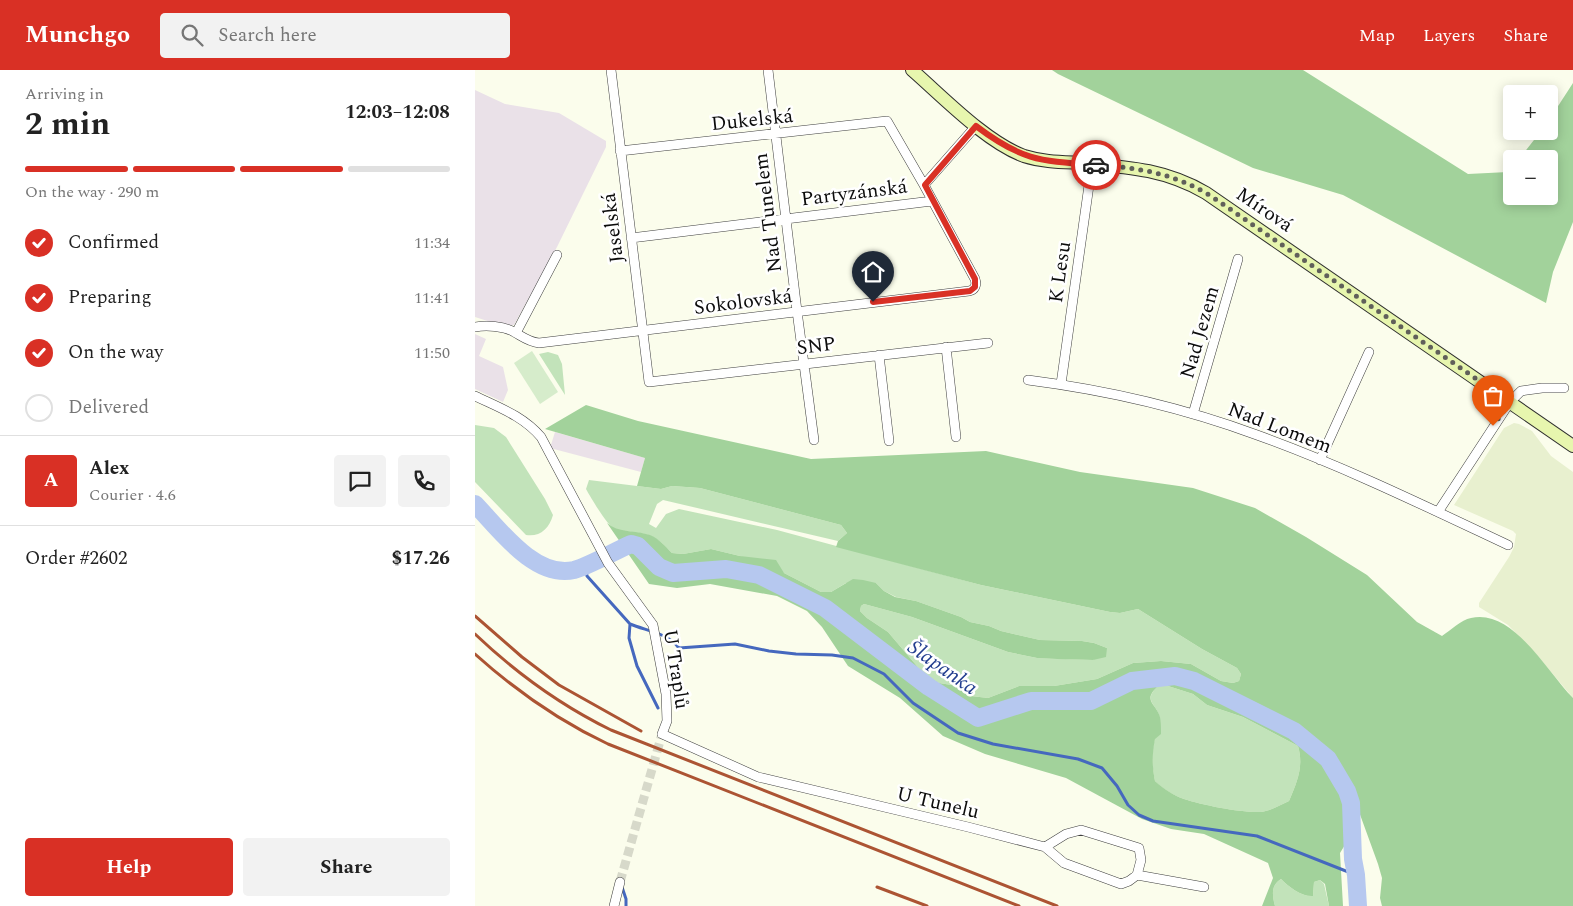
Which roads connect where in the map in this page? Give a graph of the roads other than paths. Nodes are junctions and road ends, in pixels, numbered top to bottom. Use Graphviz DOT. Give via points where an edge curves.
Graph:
graph roads {
  1 [pos="611,70"];
  2 [pos="768,70"];
  3 [pos="912,70"];
  4 [pos="976,126"];
  5 [pos="775,133"];
  6 [pos="620,151"];
  7 [pos="1092,164"];
  8 [pos="925,185"];
  9 [pos="932,201"];
  10 [pos="785,218"];
  11 [pos="631,238"];
  12 [pos="557,255"];
  13 [pos="1238,259"];
  14 [pos="797,311"];
  15 [pos="475,327"];
  16 [pos="642,331"];
  17 [pos="515,332"];
  18 [pos="988,343"];
  19 [pos="946,347"];
  20 [pos="1369,352"];
  21 [pos="879,355"];
  22 [pos="804,365"];
  23 [pos="1028,380"];
  24 [pos="649,382"];
  25 [pos="1061,384"];
  26 [pos="1564,388"];
  27 [pos="475,396"];
  28 [pos="1510,402"];
  29 [pos="1193,414"];
  30 [pos="956,437"];
  31 [pos="814,440"];
  32 [pos="889,441"];
  33 [pos="1573,446"];
  34 [pos="1320,460"];
  35 [pos="1438,512"];
  36 [pos="1507,545"];
  37 [pos="662,734"];
  38 [pos="1045,848"];
  39 [pos="1137,875"];
  40 [pos="621,882"];
  41 [pos="1204,886"];
  42 [pos="614,906"];
  1 -- 6 [label="street, Jaselská"];
  2 -- 5 [label="street, Nad Tunelem"];
  3 -- 4 [label="street, Mírová"];
  4 -- 7 [label="street, Mírová" via="1003,146 1024,155"];
  4 -- 8 [label="street"];
  5 -- 6 [label="street, Dukelská"];
  5 -- 8 [label="street, Dukelská" via="887,121"];
  5 -- 10 [label="street, Nad Tunelem"];
  6 -- 11 [label="street, Jaselská"];
  7 -- 25 [label="street, K Lesu"];
  7 -- 28 [label="street, Mírová" via="1153,171 1201,190"];
  8 -- 9 [label="street"];
  9 -- 10 [label="street, Partyzánská"];
  9 -- 14 [label="street, Sokolovská" via="975,279 975,287 970,291"];
  10 -- 11 [label="street, Partyzánská"];
  10 -- 14 [label="street, Nad Tunelem"];
  11 -- 16 [label="street, Jaselská"];
  12 -- 17 [label="street"];
  13 -- 29 [label="street, Nad Jezem"];
  14 -- 16 [label="street, Sokolovská"];
  14 -- 22 [label="street, Nad Tunelem"];
  15 -- 17 [label="street, Sokolovská" via="506,328"];
  16 -- 17 [label="street, Sokolovská" via="539,343 529,342"];
  16 -- 24 [label="street, Jaselská"];
  18 -- 19 [label="street, SNP"];
  19 -- 21 [label="street, SNP"];
  19 -- 30 [label="street"];
  20 -- 34 [label="street"];
  21 -- 22 [label="street, SNP"];
  21 -- 32 [label="street"];
  22 -- 24 [label="street, SNP"];
  22 -- 31 [label="street, Nad Tunelem"];
  23 -- 25 [label="street, Nad Lomem"];
  25 -- 29 [label="street, Nad Lomem" via="1126,396"];
  26 -- 28 [label="street" via="1521,391"];
  27 -- 37 [label="street, U Traplů" via="515,415 541,438 608,563 653,625 666,694 667,721"];
  28 -- 33 [label="street, Mírová"];
  28 -- 35 [label="street"];
  29 -- 34 [label="street, Nad Lomem"];
  34 -- 35 [label="street, Nad Lomem"];
  35 -- 36 [label="street, Nad Lomem"];
  37 -- 38 [label="street, U Tunelu" via="758,778 968,826"];
  38 -- 39 [label="street, U Tunelu" via="1064,863 1121,884"];
  38 -- 39 [label="street" via="1066,834 1081,830 1139,848 1141,860"];
  39 -- 41 [label="street, U Tunelu"];
  40 -- 42 [label="street"];
}
